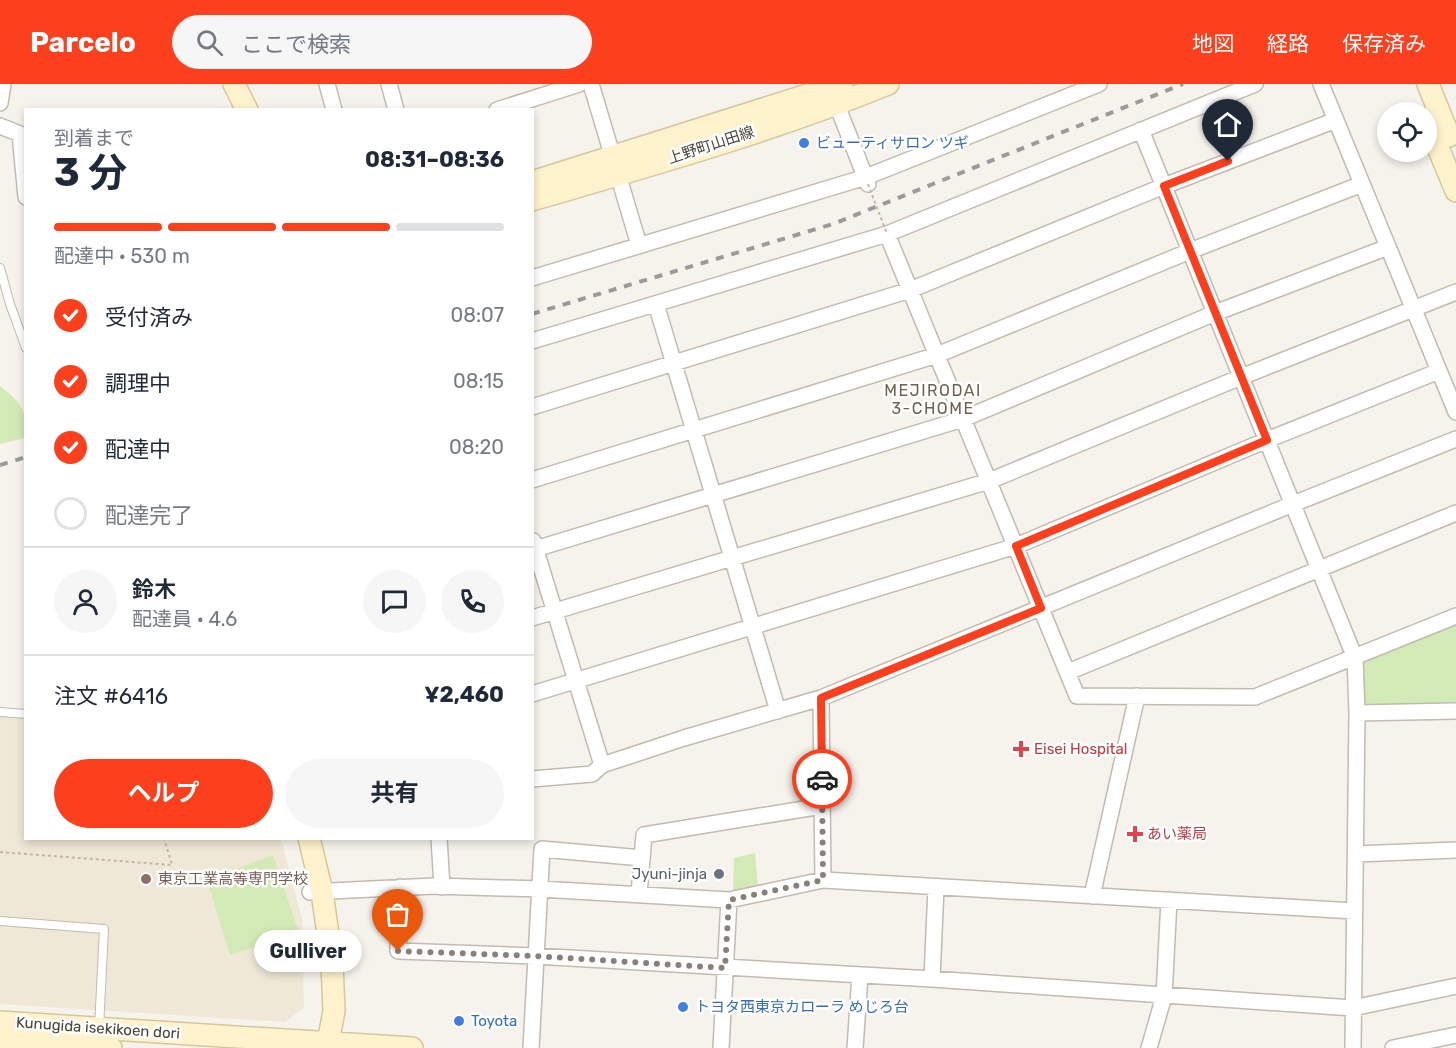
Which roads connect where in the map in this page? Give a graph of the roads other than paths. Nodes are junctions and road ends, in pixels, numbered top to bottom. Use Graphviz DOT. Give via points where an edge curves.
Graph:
graph roads {
  1 [pos="3,84"];
  2 [pos="234,84"];
  3 [pos="327,84"];
  4 [pos="389,84"];
  5 [pos="579,84"];
  6 [pos="591,84"];
  7 [pos="888,84"];
  8 [pos="1099,84"];
  9 [pos="1255,84"];
  10 [pos="1321,84"];
  11 [pos="1413,84"];
  12 [pos="1428,84"];
  13 [pos="834,90"];
  14 [pos="1420,102"];
  15 [pos="0,103"];
  16 [pos="246,108"];
  17 [pos="333,108"];
  18 [pos="395,108"];
  19 [pos="502,108"];
  20 [pos="1336,120"];
  21 [pos="0,126"];
  22 [pos="1141,130"];
  23 [pos="1437,133"];
  24 [pos="1450,151"];
  25 [pos="616,166"];
  26 [pos="24,176"];
  27 [pos="867,180"];
  28 [pos="534,182"];
  29 [pos="1362,184"];
  30 [pos="1164,186"];
  31 [pos="1456,191"];
  32 [pos="534,199"];
  33 [pos="887,234"];
  34 [pos="639,245"];
  35 [pos="1388,247"];
  36 [pos="1190,251"];
  37 [pos="0,268"];
  38 [pos="534,277"];
  39 [pos="910,290"];
  40 [pos="1456,292"];
  41 [pos="656,304"];
  42 [pos="1414,309"];
  43 [pos="1215,313"];
  44 [pos="534,340"];
  45 [pos="24,342"];
  46 [pos="937,355"];
  47 [pos="674,365"];
  48 [pos="1439,371"];
  49 [pos="1241,376"];
  50 [pos="534,407"];
  51 [pos="1456,412"];
  52 [pos="963,419"];
  53 [pos="694,431"];
  54 [pos="1456,439"];
  55 [pos="1267,440"];
  56 [pos="534,479"];
  57 [pos="989,481"];
  58 [pos="714,496"];
  59 [pos="1293,504"];
  60 [pos="1456,513"];
  61 [pos="1016,546"];
  62 [pos="534,547"];
  63 [pos="534,550"];
  64 [pos="732,558"];
  65 [pos="1320,569"];
  66 [pos="1041,608"];
  67 [pos="554,611"];
  68 [pos="1456,616"];
  69 [pos="534,617"];
  70 [pos="752,627"];
  71 [pos="1355,658"];
  72 [pos="1068,672"];
  73 [pos="576,681"];
  74 [pos="534,693"];
  75 [pos="1137,696"];
  76 [pos="821,698"];
  77 [pos="778,711"];
  78 [pos="1456,711"];
  79 [pos="0,712"];
  80 [pos="1357,713"];
  81 [pos="24,714"];
  82 [pos="602,765"];
  83 [pos="534,779"];
  84 [pos="822,806"];
  85 [pos="298,840"];
  86 [pos="309,840"];
  87 [pos="439,840"];
  88 [pos="1456,850"];
  89 [pos="1356,854"];
  90 [pos="1456,855"];
  91 [pos="642,858"];
  92 [pos="823,880"];
  93 [pos="400,887"];
  94 [pos="441,887"];
  95 [pos="936,887"];
  96 [pos="540,889"];
  97 [pos="316,892"];
  98 [pos="639,894"];
  99 [pos="1092,896"];
  100 [pos="729,900"];
  101 [pos="1168,900"];
  102 [pos="1354,911"];
  103 [pos="0,921"];
  104 [pos="535,956"];
  105 [pos="725,968"];
  106 [pos="860,975"];
  107 [pos="932,979"];
  108 [pos="1456,986"];
  109 [pos="1164,996"];
  110 [pos="1353,1008"];
  111 [pos="0,1022"];
  112 [pos="99,1028"];
  113 [pos="1456,1035"];
  114 [pos="0,1041"];
  115 [pos="328,1045"];
  116 [pos="111,1048"];
  117 [pos="412,1048"];
  118 [pos="531,1048"];
  119 [pos="721,1048"];
  120 [pos="855,1048"];
  121 [pos="1149,1048"];
  122 [pos="1353,1048"];
  123 [pos="1393,1048"];
  1 -- 15 [label="street"];
  2 -- 16 [label="street"];
  3 -- 17 [label="street"];
  4 -- 18 [label="street"];
  5 -- 19 [label="street"];
  6 -- 25 [label="street"];
  7 -- 13 [label="street, 上野町山田線"];
  8 -- 27 [label="street"];
  9 -- 22 [label="street"];
  10 -- 20 [label="street"];
  11 -- 14 [label="street"];
  12 -- 24 [label="street"];
  13 -- 25 [label="street, 上野町山田線" via="764,119"];
  13 -- 27 [label="street"];
  20 -- 29 [label="street"];
  20 -- 30 [label="street"];
  21 -- 26 [label="street" via="20,134"];
  22 -- 30 [label="street"];
  22 -- 33 [label="street"];
  23 -- 24 [label="street"];
  24 -- 31 [label="street"];
  25 -- 28 [label="street, 上野町山田線"];
  25 -- 32 [label="street, 上野町山田線"];
  25 -- 34 [label="street"];
  27 -- 34 [label="street"];
  29 -- 35 [label="street"];
  29 -- 36 [label="street"];
  30 -- 36 [label="street"];
  30 -- 39 [label="street"];
  33 -- 39 [label="street"];
  33 -- 41 [label="street"];
  34 -- 38 [label="street"];
  35 -- 42 [label="street"];
  35 -- 43 [label="street"];
  36 -- 43 [label="street"];
  36 -- 46 [label="street"];
  37 -- 45 [label="lane"];
  39 -- 46 [label="street"];
  39 -- 47 [label="street"];
  40 -- 42 [label="street"];
  41 -- 44 [label="street"];
  41 -- 47 [label="street"];
  42 -- 48 [label="street"];
  42 -- 49 [label="street"];
  43 -- 49 [label="street"];
  43 -- 52 [label="street"];
  46 -- 52 [label="street"];
  46 -- 53 [label="street"];
  47 -- 50 [label="street"];
  47 -- 53 [label="street"];
  48 -- 51 [label="street"];
  48 -- 55 [label="street"];
  49 -- 55 [label="street"];
  49 -- 57 [label="street"];
  52 -- 57 [label="street"];
  52 -- 58 [label="street"];
  53 -- 56 [label="street"];
  53 -- 58 [label="street"];
  54 -- 59 [label="street"];
  55 -- 59 [label="street"];
  55 -- 61 [label="street"];
  57 -- 61 [label="street"];
  57 -- 64 [label="street"];
  58 -- 62 [label="street"];
  58 -- 64 [label="street"];
  59 -- 65 [label="street"];
  59 -- 66 [label="street"];
  60 -- 65 [label="street"];
  61 -- 66 [label="street"];
  61 -- 70 [label="street"];
  63 -- 67 [label="street"];
  64 -- 67 [label="street"];
  64 -- 70 [label="street"];
  65 -- 71 [label="street"];
  65 -- 72 [label="street"];
  66 -- 72 [label="street"];
  66 -- 76 [label="street"];
  67 -- 69 [label="street"];
  67 -- 73 [label="street"];
  68 -- 71 [label="street"];
  70 -- 73 [label="street"];
  70 -- 77 [label="street"];
  71 -- 75 [label="street" via="1255,697"];
  71 -- 80 [label="street"];
  72 -- 75 [label="street" via="1077,696"];
  73 -- 74 [label="street"];
  73 -- 82 [label="street"];
  75 -- 99 [label="street"];
  76 -- 77 [label="street"];
  76 -- 84 [label="street"];
  77 -- 82 [label="street"];
  78 -- 80 [label="street"];
  79 -- 81 [label="lane"];
  80 -- 89 [label="street"];
  82 -- 83 [label="street" via="592,774"];
  84 -- 91 [label="street" via="644,835"];
  84 -- 92 [label="street"];
  85 -- 97 [label="street"];
  86 -- 97 [label="street"];
  87 -- 94 [label="street"];
  88 -- 89 [label="street"];
  88 -- 90 [label="street"];
  89 -- 102 [label="street"];
  91 -- 96 [label="street" via="542,849"];
  91 -- 98 [label="street"];
  92 -- 95 [label="street"];
  92 -- 100 [label="street"];
  93 -- 94 [label="street"];
  93 -- 97 [label="street"];
  93 -- 104 [label="street" via="398,951"];
  94 -- 96 [label="street"];
  95 -- 99 [label="street"];
  95 -- 107 [label="street"];
  96 -- 98 [label="street"];
  96 -- 104 [label="street"];
  97 -- 115 [label="street" via="322,1011"];
  98 -- 100 [label="street"];
  99 -- 101 [label="street"];
  100 -- 105 [label="street"];
  101 -- 102 [label="street"];
  101 -- 109 [label="street"];
  102 -- 110 [label="street"];
  103 -- 112 [label="lane" via="104,929"];
  104 -- 105 [label="street"];
  104 -- 118 [label="street"];
  105 -- 106 [label="street"];
  105 -- 119 [label="street"];
  106 -- 107 [label="street"];
  106 -- 120 [label="street"];
  107 -- 109 [label="street"];
  108 -- 110 [label="street"];
  109 -- 110 [label="street"];
  109 -- 121 [label="street"];
  110 -- 122 [label="street"];
  111 -- 112 [label="street, Kunugida isekikoen dori"];
  112 -- 115 [label="street, Kunugida isekikoen dori"];
  113 -- 123 [label="street"];
  114 -- 116 [label="street, Kunugida isekikoen dori"];
  115 -- 117 [label="street, Kunugida isekikoen dori"];
}
